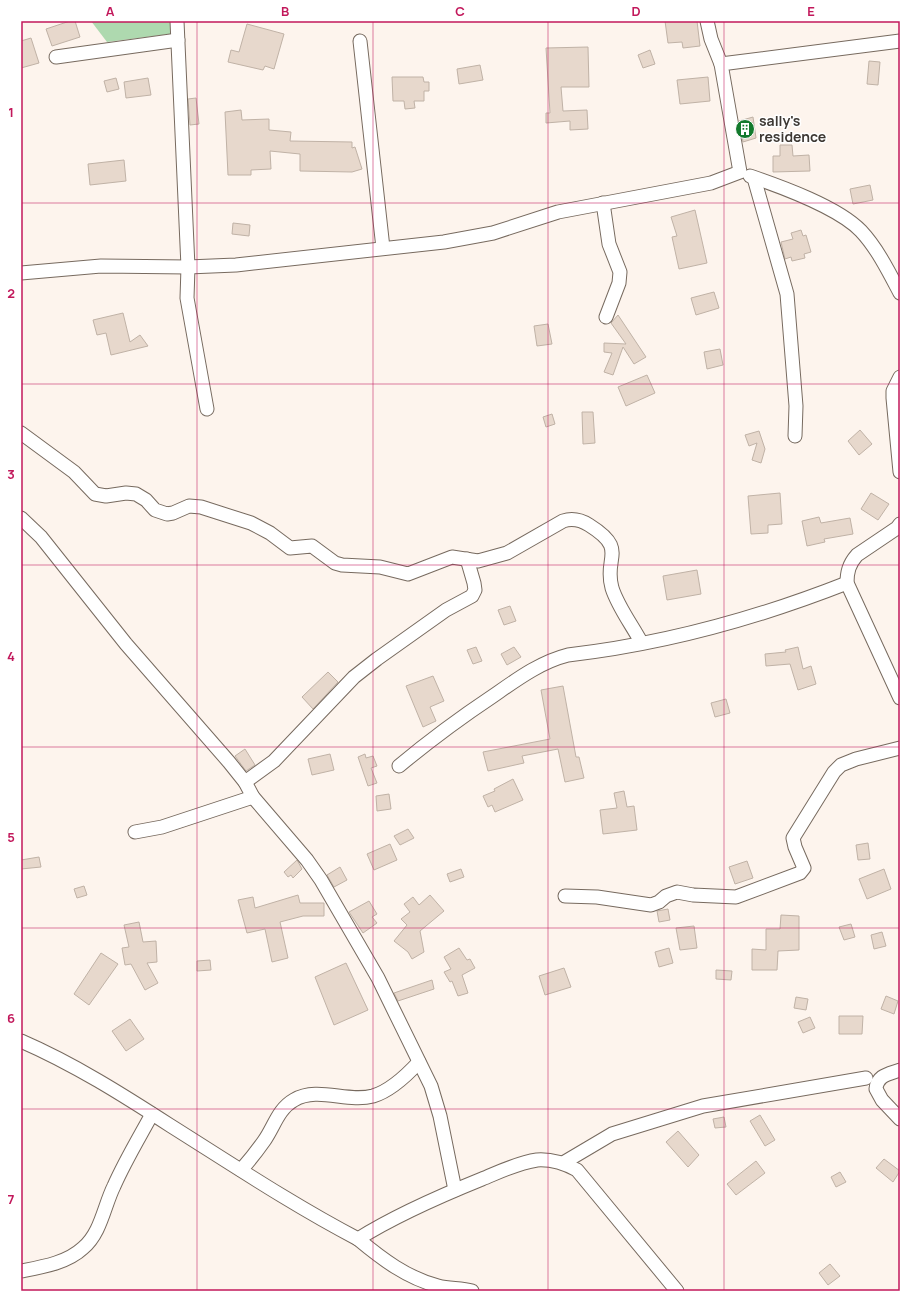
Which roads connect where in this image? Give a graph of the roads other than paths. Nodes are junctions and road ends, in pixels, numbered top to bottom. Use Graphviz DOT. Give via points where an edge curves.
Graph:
graph roads {
  1 [pos="177,21"];
  2 [pos="707,21"];
  3 [pos="178,40"];
  4 [pos="360,41"];
  5 [pos="900,41"];
  6 [pos="56,57"];
  7 [pos="721,64"];
  8 [pos="740,172"];
  9 [pos="754,178"];
  10 [pos="603,203"];
  11 [pos="383,248"];
  12 [pos="188,267"];
  13 [pos="21,272"];
  14 [pos="900,293"];
  15 [pos="606,317"];
  16 [pos="900,378"];
  17 [pos="207,409"];
  18 [pos="21,433"];
  19 [pos="795,436"];
  20 [pos="900,472"];
  21 [pos="21,518"];
  22 [pos="900,524"];
  23 [pos="467,559"];
  24 [pos="848,583"];
  25 [pos="641,642"];
  26 [pos="900,698"];
  27 [pos="900,748"];
  28 [pos="399,766"];
  29 [pos="245,782"];
  30 [pos="253,797"];
  31 [pos="135,832"];
  32 [pos="565,896"];
  33 [pos="21,1041"];
  34 [pos="419,1062"];
  35 [pos="900,1070"];
  36 [pos="866,1078"];
  37 [pos="152,1114"];
  38 [pos="900,1118"];
  39 [pos="563,1163"];
  40 [pos="241,1170"];
  41 [pos="454,1190"];
  42 [pos="358,1239"];
  43 [pos="21,1271"];
  44 [pos="472,1291"];
  45 [pos="677,1291"];
  1 -- 3 [label="street"];
  2 -- 7 [label="street"];
  3 -- 6 [label="street"];
  3 -- 12 [label="street"];
  4 -- 11 [label="street"];
  5 -- 7 [label="street"];
  7 -- 8 [label="street"];
  8 -- 9 [label="street"];
  8 -- 10 [label="street" via="711,184"];
  9 -- 14 [label="street" via="825,208 855,226 862,232"];
  9 -- 19 [label="street" via="787,294 796,406"];
  10 -- 11 [label="street" via="558,212 485,235"];
  10 -- 15 [label="street" via="609,244 620,276"];
  11 -- 12 [label="street" via="236,265"];
  12 -- 13 [label="street" via="101,266"];
  12 -- 17 [label="street" via="187,298"];
  16 -- 20 [label="street" via="896,383 893,398"];
  18 -- 23 [label="street" via="74,472 95,494 136,494 143,497 154,510 167,514 189,506 201,507 252,522 290,548 316,547 328,558 342,565 380,567 408,574 452,557"];
  21 -- 29 [label="street" via="41,537 126,644"];
  22 -- 24 [label="street" via="856,555 849,567"];
  23 -- 25 [label="street" via="478,561 506,553 568,519 586,524 603,535 612,548 612,588"];
  23 -- 29 [label="street" via="475,590 472,596 446,610 354,677 274,761"];
  24 -- 25 [label="street" via="792,604 700,631"];
  24 -- 26 [label="street"];
  25 -- 28 [label="street" via="568,655 536,668 439,732"];
  27 -- 32 [label="street" via="848,762 834,772 793,838 804,868 800,873 736,897 677,892 651,905 597,897"];
  29 -- 30 [label="street"];
  30 -- 31 [label="street" via="162,827"];
  30 -- 34 [label="street" via="321,880 378,978"];
  33 -- 37 [label="street" via="82,1072"];
  34 -- 40 [label="street" via="406,1076 373,1096 354,1098 312,1094 296,1099 280,1112 264,1141"];
  34 -- 41 [label="street" via="431,1086 440,1116"];
  35 -- 38 [label="street" via="883,1076 878,1080 876,1089 882,1100"];
  36 -- 39 [label="street" via="703,1106 612,1134"];
  37 -- 40 [label="street"];
  37 -- 43 [label="street" via="113,1186 92,1240 71,1256 46,1266"];
  39 -- 41 [label="street" via="537,1160 518,1164"];
  39 -- 45 [label="street" via="578,1170"];
  40 -- 42 [label="street" via="309,1213"];
  41 -- 42 [label="street"];
  42 -- 44 [label="street" via="391,1265 418,1279 438,1286"];
}
